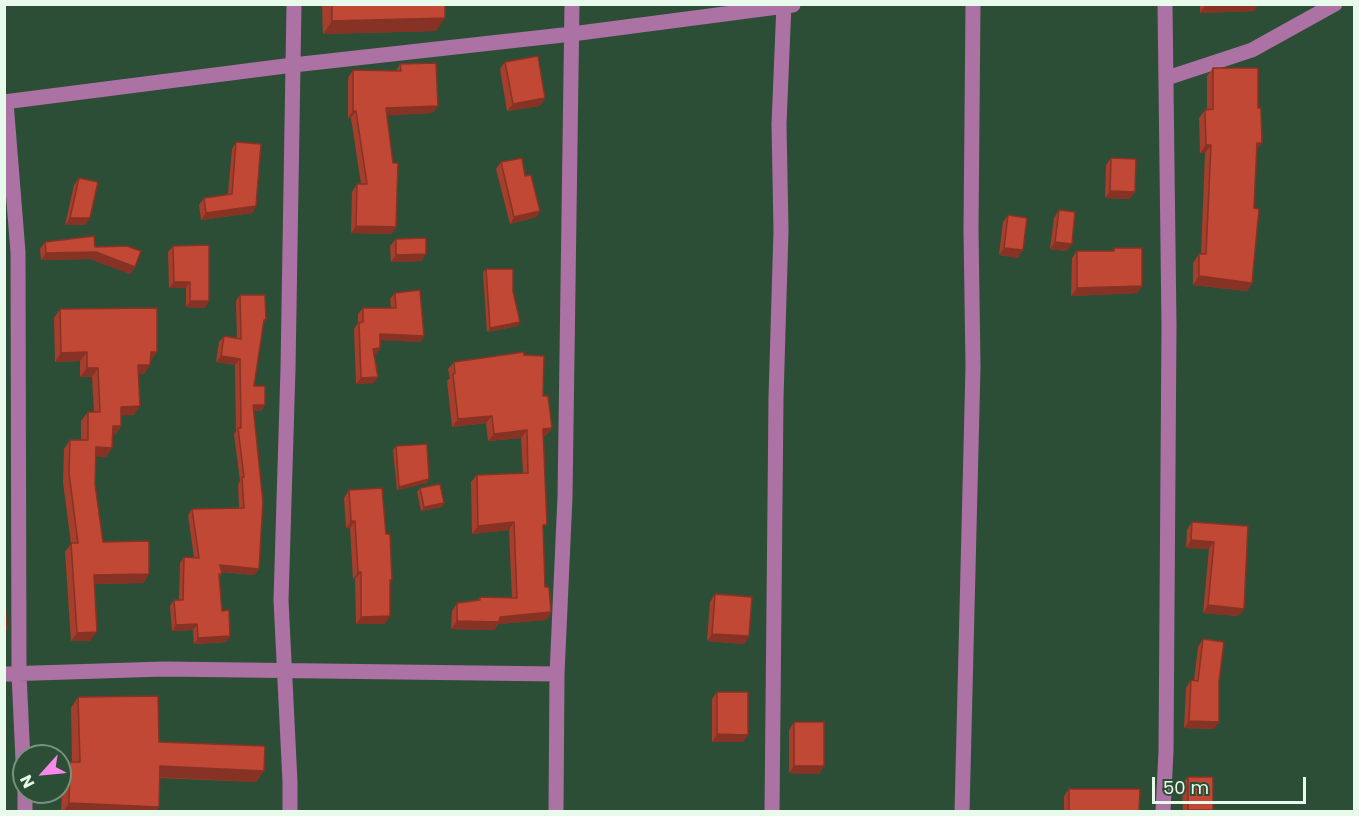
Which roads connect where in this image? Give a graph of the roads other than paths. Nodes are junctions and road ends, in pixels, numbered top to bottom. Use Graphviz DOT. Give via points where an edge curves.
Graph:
graph roads {
  1 [pos="294,4"];
  2 [pos="572,4"];
  3 [pos="973,4"];
  4 [pos="1165,4"];
  5 [pos="1335,4"];
  6 [pos="788,5"];
  7 [pos="572,34"];
  8 [pos="293,65"];
  9 [pos="1167,78"];
  10 [pos="5,102"];
  11 [pos="285,671"];
  12 [pos="12,674"];
  13 [pos="557,674"];
  14 [pos="20,744"];
  15 [pos="290,812"];
  16 [pos="556,812"];
  17 [pos="772,812"];
  18 [pos="962,812"];
  19 [pos="1163,812"];
  1 -- 8 [label="street"];
  2 -- 7 [label="street"];
  3 -- 18 [label="street" via="972,392"];
  4 -- 9 [label="street"];
  5 -- 9 [label="street" via="1252,50"];
  6 -- 7 [label="street"];
  6 -- 17 [label="street" via="779,124 781,230"];
  7 -- 8 [label="street"];
  7 -- 13 [label="street" via="566,497"];
  8 -- 10 [label="street"];
  8 -- 11 [label="street" via="281,600"];
  9 -- 19 [label="street"];
  10 -- 12 [label="street" via="18,252"];
  11 -- 12 [label="street" via="164,669"];
  11 -- 13 [label="street"];
  11 -- 15 [label="street"];
  12 -- 14 [label="street"];
  13 -- 16 [label="street"];
}
